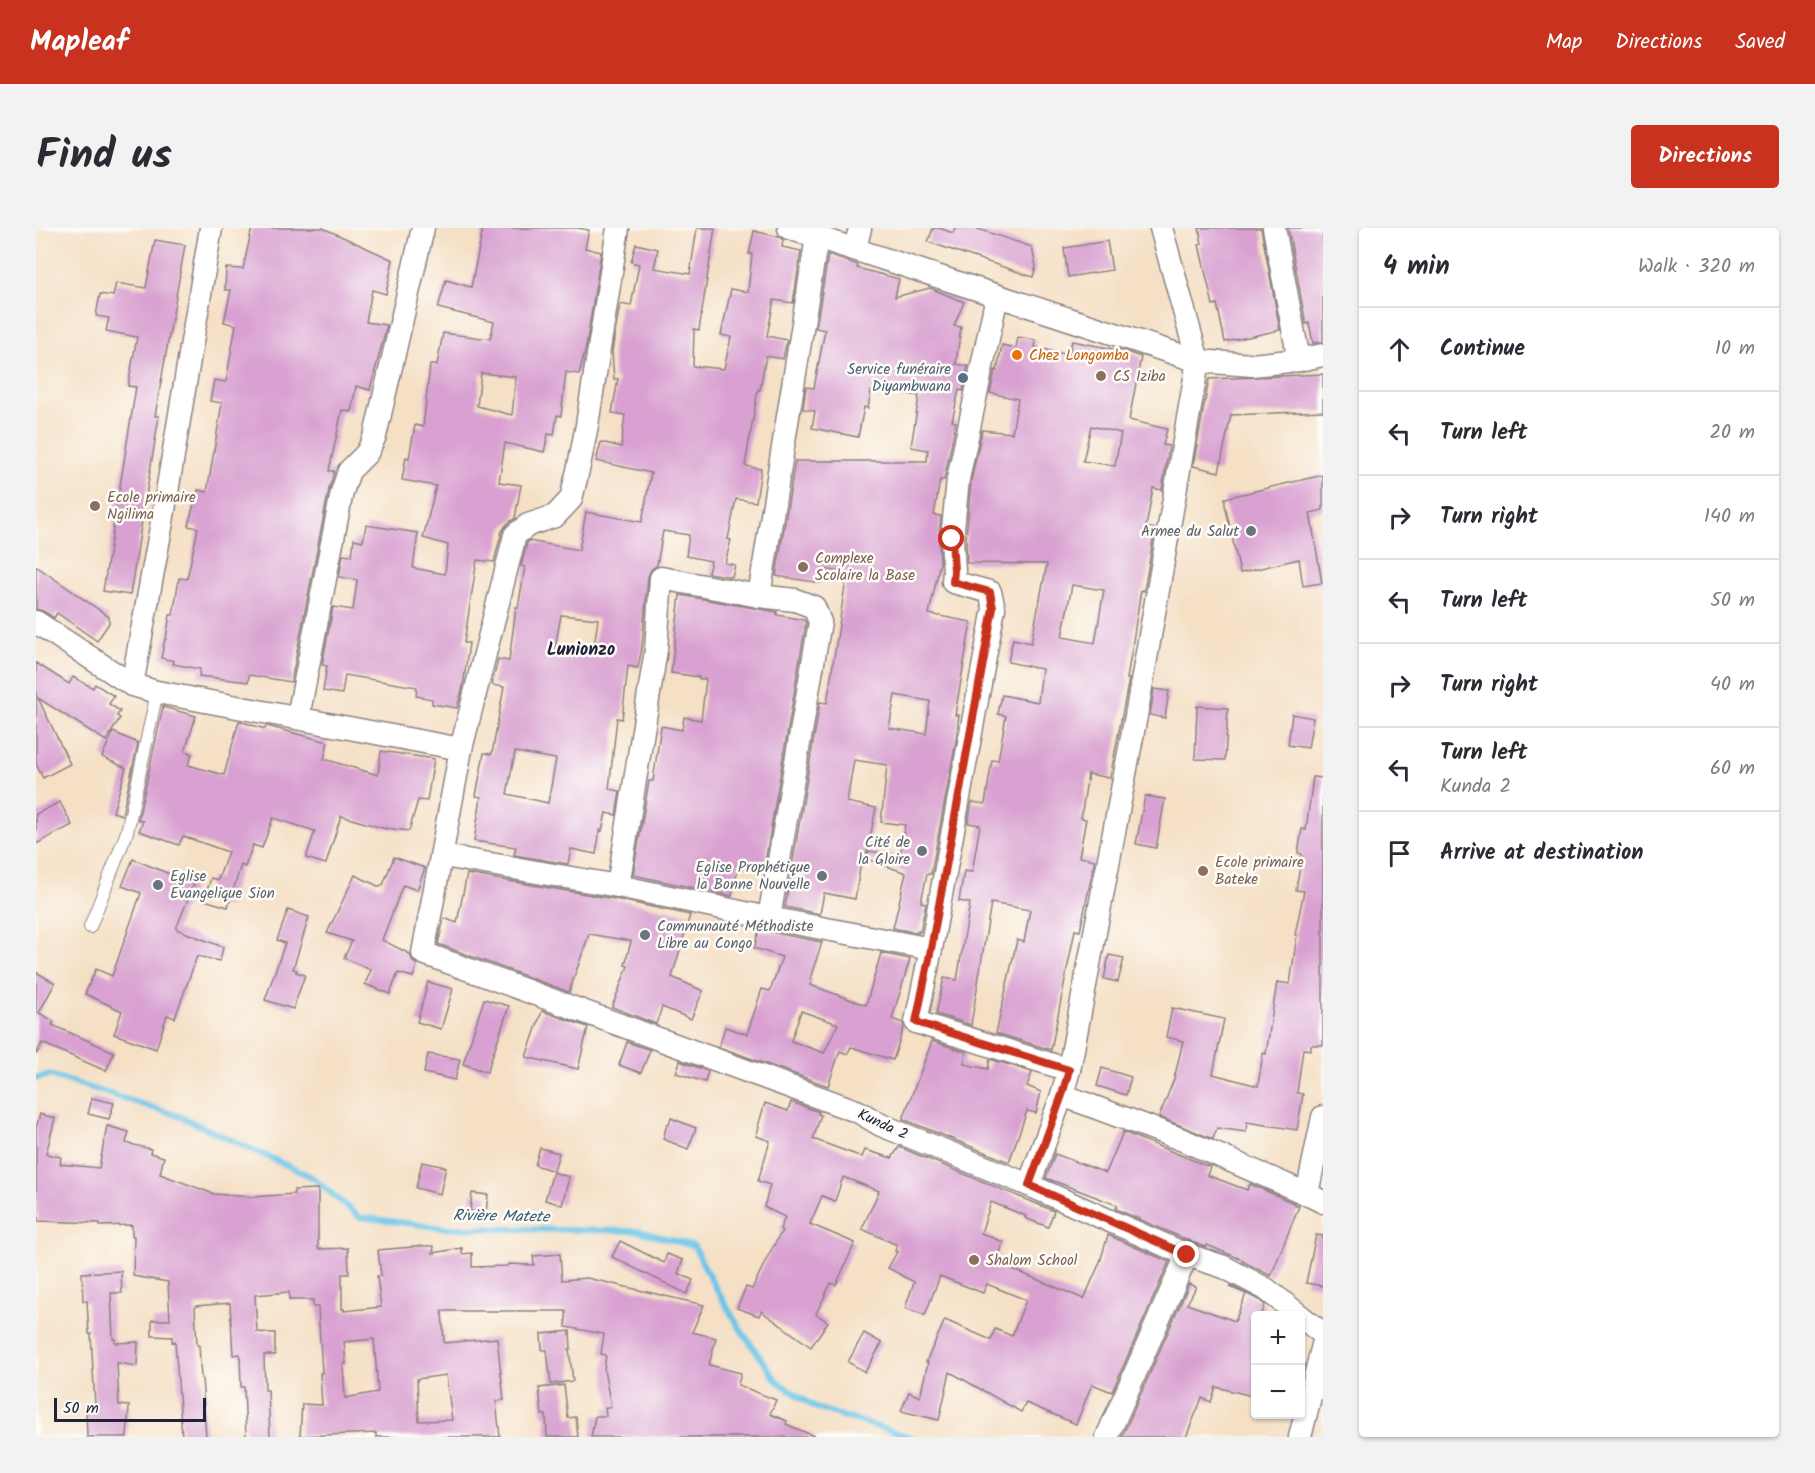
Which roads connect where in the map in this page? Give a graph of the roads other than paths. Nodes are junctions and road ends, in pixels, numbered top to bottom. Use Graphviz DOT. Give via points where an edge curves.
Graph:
graph roads {
  1 [pos="211,228"];
  2 [pos="423,228"];
  3 [pos="618,228"];
  4 [pos="789,228"];
  5 [pos="1161,228"];
  6 [pos="1274,228"];
  7 [pos="817,237"];
  8 [pos="858,238"];
  9 [pos="997,296"];
  10 [pos="1323,355"];
  11 [pos="1299,360"];
  12 [pos="1198,361"];
  13 [pos="759,596"];
  14 [pos="36,622"];
  15 [pos="132,685"];
  16 [pos="158,692"];
  17 [pos="298,717"];
  18 [pos="461,749"];
  19 [pos="443,856"];
  20 [pos="618,885"];
  21 [pos="769,918"];
  22 [pos="90,927"];
  23 [pos="931,949"];
  24 [pos="1069,1070"];
  25 [pos="1062,1095"];
  26 [pos="1323,1117"];
  27 [pos="1029,1185"];
  28 [pos="1315,1198"];
  29 [pos="1187,1255"];
  30 [pos="1323,1334"];
  31 [pos="1323,1345"];
  32 [pos="1107,1437"];
  33 [pos="1300,1437"];
  1 -- 15 [label="street"];
  2 -- 17 [label="street" via="375,436 367,453 349,471 342,492"];
  3 -- 18 [label="street" via="571,499 555,516 528,525 515,535"];
  4 -- 7 [label="street"];
  5 -- 12 [label="street"];
  6 -- 11 [label="street"];
  7 -- 8 [label="street"];
  7 -- 13 [label="street"];
  8 -- 9 [label="street"];
  9 -- 12 [label="street"];
  9 -- 23 [label="street" via="958,479 952,539 953,582 990,592 993,608"];
  10 -- 11 [label="street"];
  11 -- 12 [label="street" via="1252,365"];
  12 -- 24 [label="street"];
  13 -- 20 [label="street" via="661,578 656,650"];
  13 -- 21 [label="street" via="795,600 814,607 820,622"];
  14 -- 15 [label="street"];
  15 -- 16 [label="street"];
  16 -- 17 [label="street"];
  16 -- 22 [label="lane" via="127,832"];
  17 -- 18 [label="street"];
  18 -- 19 [label="street"];
  19 -- 20 [label="street"];
  19 -- 27 [label="street, Kunda 2" via="423,953 859,1112 881,1125"];
  20 -- 21 [label="street"];
  21 -- 23 [label="street"];
  23 -- 24 [label="street" via="916,1022"];
  24 -- 25 [label="street"];
  25 -- 27 [label="street"];
  25 -- 28 [label="street" via="1183,1140"];
  26 -- 28 [label="street"];
  27 -- 29 [label="street, Kunda 2"];
  29 -- 30 [label="street, Kunda 2" via="1224,1267 1266,1289"];
  29 -- 32 [label="street"];
  31 -- 33 [label="street"];
}
